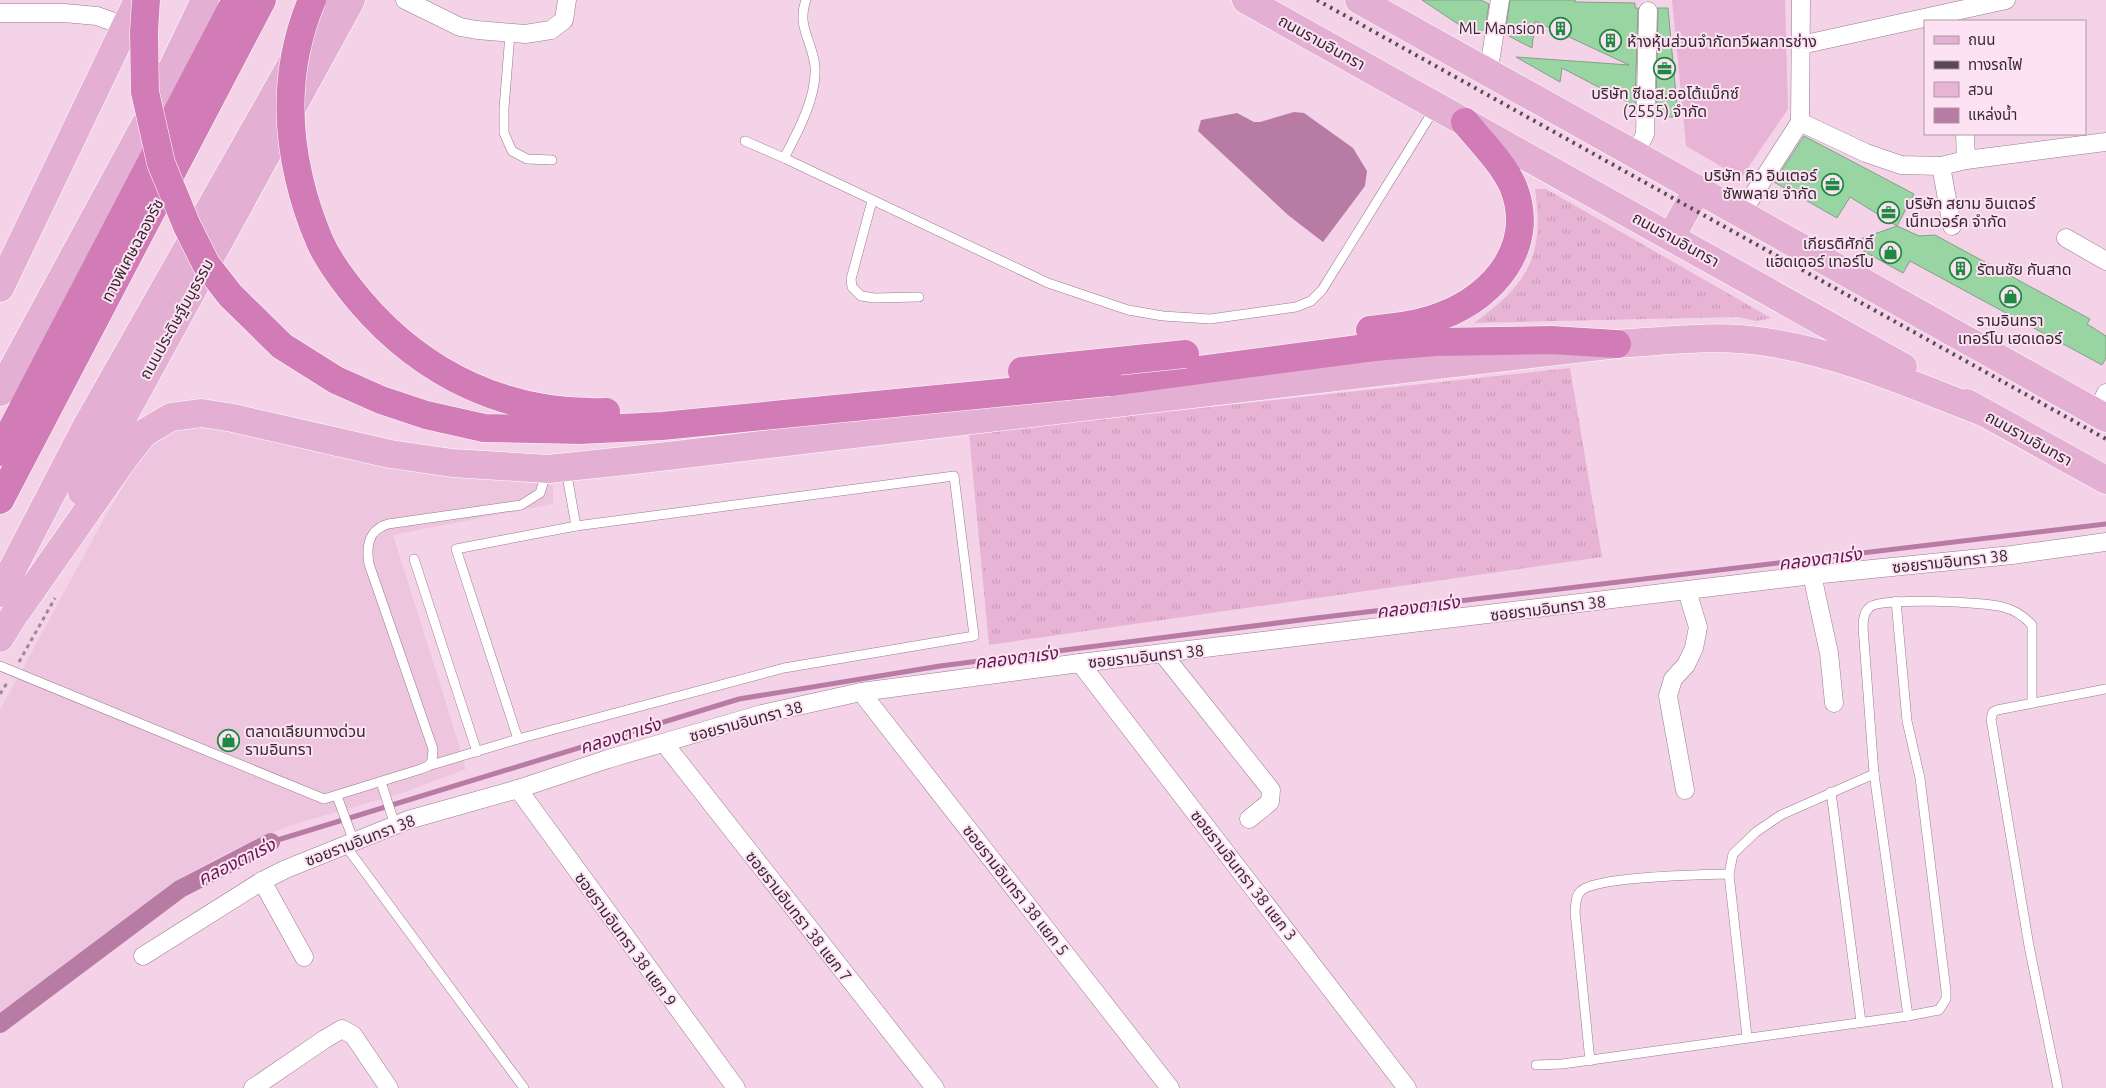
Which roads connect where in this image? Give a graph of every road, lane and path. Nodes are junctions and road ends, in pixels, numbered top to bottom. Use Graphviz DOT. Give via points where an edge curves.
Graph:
graph roads {
  1 [pos="138,0"];
  2 [pos="146,0"];
  3 [pos="206,0"];
  4 [pos="236,0"];
  5 [pos="262,0"];
  6 [pos="312,0"];
  7 [pos="328,0"];
  8 [pos="351,0"];
  9 [pos="405,0"];
  10 [pos="567,0"];
  11 [pos="806,0"];
  12 [pos="1246,0"];
  13 [pos="1359,0"];
  14 [pos="1500,0"];
  15 [pos="1801,0"];
  16 [pos="2006,0"];
  17 [pos="67,6"];
  18 [pos="1648,11"];
  19 [pos="0,13"];
  20 [pos="126,26"];
  21 [pos="510,34"];
  22 [pos="1801,45"];
  23 [pos="1488,74"];
  24 [pos="1437,106"];
  25 [pos="1465,122"];
  26 [pos="1800,122"];
  27 [pos="1965,135"];
  28 [pos="745,141"];
  29 [pos="2106,142"];
  30 [pos="1635,154"];
  31 [pos="784,158"];
  32 [pos="552,160"];
  33 [pos="1966,160"];
  34 [pos="1941,166"];
  35 [pos="1697,190"];
  36 [pos="872,201"];
  37 [pos="1741,214"];
  38 [pos="1952,226"];
  39 [pos="1671,237"];
  40 [pos="2066,238"];
  41 [pos="2106,261"];
  42 [pos="0,288"];
  43 [pos="919,297"];
  44 [pos="1617,344"];
  45 [pos="0,392"];
  46 [pos="1115,392"];
  47 [pos="2103,408"];
  48 [pos="1983,412"];
  49 [pos="0,452"];
  50 [pos="557,468"];
  51 [pos="2106,480"];
  52 [pos="0,500"];
  53 [pos="576,526"];
  54 [pos="2106,542"];
  55 [pos="414,558"];
  56 [pos="1812,575"];
  57 [pos="1687,591"];
  58 [pos="9,601"];
  59 [pos="1896,601"];
  60 [pos="0,638"];
  61 [pos="1163,654"];
  62 [pos="1080,663"];
  63 [pos="0,666"];
  64 [pos="2106,689"];
  65 [pos="861,692"];
  66 [pos="1834,703"];
  67 [pos="2032,703"];
  68 [pos="518,739"];
  69 [pos="664,743"];
  70 [pos="477,752"];
  71 [pos="428,766"];
  72 [pos="1874,774"];
  73 [pos="381,782"];
  74 [pos="518,789"];
  75 [pos="1685,790"];
  76 [pos="1831,792"];
  77 [pos="337,796"];
  78 [pos="393,819"];
  79 [pos="1249,819"];
  80 [pos="349,839"];
  81 [pos="1729,874"];
  82 [pos="262,881"];
  83 [pos="143,956"];
  84 [pos="304,956"];
  85 [pos="1908,1016"];
  86 [pos="1861,1022"];
  87 [pos="1747,1037"];
  88 [pos="1590,1061"];
  89 [pos="1536,1065"];
  90 [pos="253,1088"];
  91 [pos="389,1088"];
  92 [pos="524,1088"];
  93 [pos="736,1088"];
  94 [pos="935,1088"];
  95 [pos="1170,1088"];
  96 [pos="1407,1088"];
  97 [pos="2058,1088"];
  1 -- 20 [label="main road"];
  2 -- 46 [label="highway, bridge" via="145,92 161,163 206,264 230,295 282,346 336,380 382,400 426,415 484,428 580,430"];
  3 -- 45 [label="main road" via="145,125"];
  4 -- 49 [label="highway, ทางพิเศษฉลองรัช"];
  5 -- 52 [label="highway, ทางพิเศษฉลองรัช"];
  6 -- 25 [label="highway, bridge" via="294,56 290,106 295,159 306,206 320,243 340,277 391,335 416,356 467,386 533,408 586,412 649,410 1185,354 1411,325 1441,316 1468,304 1505,270 1515,250 1520,229 1513,186 1503,168"];
  7 -- 58 [label="main road, bridge" via="85,429"];
  8 -- 58 [label="main road, ถนนประดิษฐ์มนูธรรม"];
  9 -- 21 [label="street" via="460,26"];
  10 -- 21 [label="street" via="564,20 551,30"];
  11 -- 31 [label="lane" via="802,9 802,25 812,46 815,69 811,98 803,122"];
  12 -- 24 [label="main road, ถนนรามอินทรา"];
  13 -- 23 [label="main road"];
  14 -- 23 [label="street"];
  15 -- 22 [label="street"];
  16 -- 22 [label="street"];
  17 -- 19 [label="street"];
  17 -- 20 [label="street"];
  18 -- 30 [label="street" via="1646,134"];
  20 -- 42 [label="main road"];
  21 -- 32 [label="lane" via="504,133 512,151 526,159"];
  22 -- 26 [label="street"];
  23 -- 30 [label="main road"];
  24 -- 25 [label="main road, ถนนรามอินทรา"];
  24 -- 36 [label="lane" via="1322,290 1311,301 1296,307 1210,319 1128,310 1048,283"];
  25 -- 39 [label="main road, ถนนรามอินทรา"];
  26 -- 34 [label="street" via="1866,153 1901,165"];
  26 -- 37 [label="street"];
  27 -- 33 [label="street"];
  28 -- 31 [label="lane"];
  29 -- 33 [label="street"];
  30 -- 35 [label="main road"];
  31 -- 36 [label="lane"];
  33 -- 34 [label="street"];
  34 -- 38 [label="street"];
  35 -- 37 [label="main road"];
  35 -- 39 [label="main road"];
  36 -- 43 [label="lane" via="851,279 852,287 861,296"];
  37 -- 47 [label="main road"];
  39 -- 48 [label="main road, ถนนรามอินทรา"];
  40 -- 41 [label="street"];
  44 -- 46 [label="highway" via="1551,340 1435,342 1374,347"];
  44 -- 48 [label="main road" via="1723,339 1764,341 1842,360"];
  46 -- 50 [label="main road" via="718,450"];
  48 -- 51 [label="main road, ถนนรามอินทรา"];
  50 -- 53 [label="lane"];
  50 -- 58 [label="main road" via="452,462 390,454 232,418 202,414 171,417 144,433"];
  50 -- 71 [label="lane" via="540,493 521,505 388,524 378,526 372,533 367,553 369,564 432,744 432,761"];
  53 -- 68 [label="lane" via="456,549"];
  53 -- 68 [label="lane" via="954,476 974,636 784,668"];
  54 -- 56 [label="street, ซอยรามอินทรา 38"];
  55 -- 70 [label="lane"];
  56 -- 57 [label="street, ซอยรามอินทรา 38"];
  56 -- 66 [label="street" via="1828,653"];
  57 -- 61 [label="street, ซอยรามอินทรา 38"];
  57 -- 75 [label="street" via="1698,627 1694,648 1686,665 1673,679 1668,696"];
  58 -- 60 [label="main road, ถนนประดิษฐ์มนูธรรม"];
  59 -- 67 [label="lane" via="1986,604 2003,607 2026,618 2032,625"];
  59 -- 72 [label="lane" via="1870,606 1863,624"];
  59 -- 85 [label="lane" via="1907,721 1920,778 1946,991 1946,999 1939,1010"];
  61 -- 62 [label="street, ซอยรามอินทรา 38"];
  61 -- 79 [label="street" via="1271,790 1270,802"];
  62 -- 65 [label="street, ซอยรามอินทรา 38"];
  62 -- 96 [label="street, ซอยรามอินทรา 38 แยก 3"];
  63 -- 77 [label="lane" via="324,799"];
  64 -- 67 [label="lane"];
  65 -- 69 [label="street, ซอยรามอินทรา 38" via="762,714"];
  65 -- 95 [label="street, ซอยรามอินทรา 38 แยก 5"];
  67 -- 97 [label="lane" via="1997,710 1991,719 2029,946"];
  68 -- 70 [label="lane"];
  69 -- 74 [label="street, ซอยรามอินทรา 38"];
  69 -- 94 [label="street, ซอยรามอินทรา 38 แยก 7"];
  70 -- 71 [label="lane"];
  71 -- 73 [label="lane"];
  72 -- 76 [label="lane"];
  72 -- 85 [label="lane"];
  73 -- 77 [label="lane"];
  73 -- 78 [label="lane"];
  74 -- 78 [label="street, ซอยรามอินทรา 38"];
  74 -- 93 [label="street, ซอยรามอินทรา 38 แยก 9"];
  76 -- 81 [label="lane" via="1781,815 1756,832 1733,854"];
  76 -- 86 [label="lane"];
  77 -- 80 [label="lane"];
  78 -- 80 [label="street, ซอยรามอินทรา 38"];
  80 -- 82 [label="street, ซอยรามอินทรา 38"];
  80 -- 92 [label="lane"];
  81 -- 87 [label="lane"];
  81 -- 88 [label="lane" via="1616,881 1591,885 1577,896 1575,912"];
  82 -- 83 [label="street, ซอยรามอินทรา 38"];
  82 -- 84 [label="street"];
  85 -- 86 [label="lane"];
  86 -- 87 [label="lane"];
  87 -- 88 [label="lane"];
  88 -- 89 [label="lane"];
  90 -- 91 [label="street" via="342,1030 353,1035"];
}
